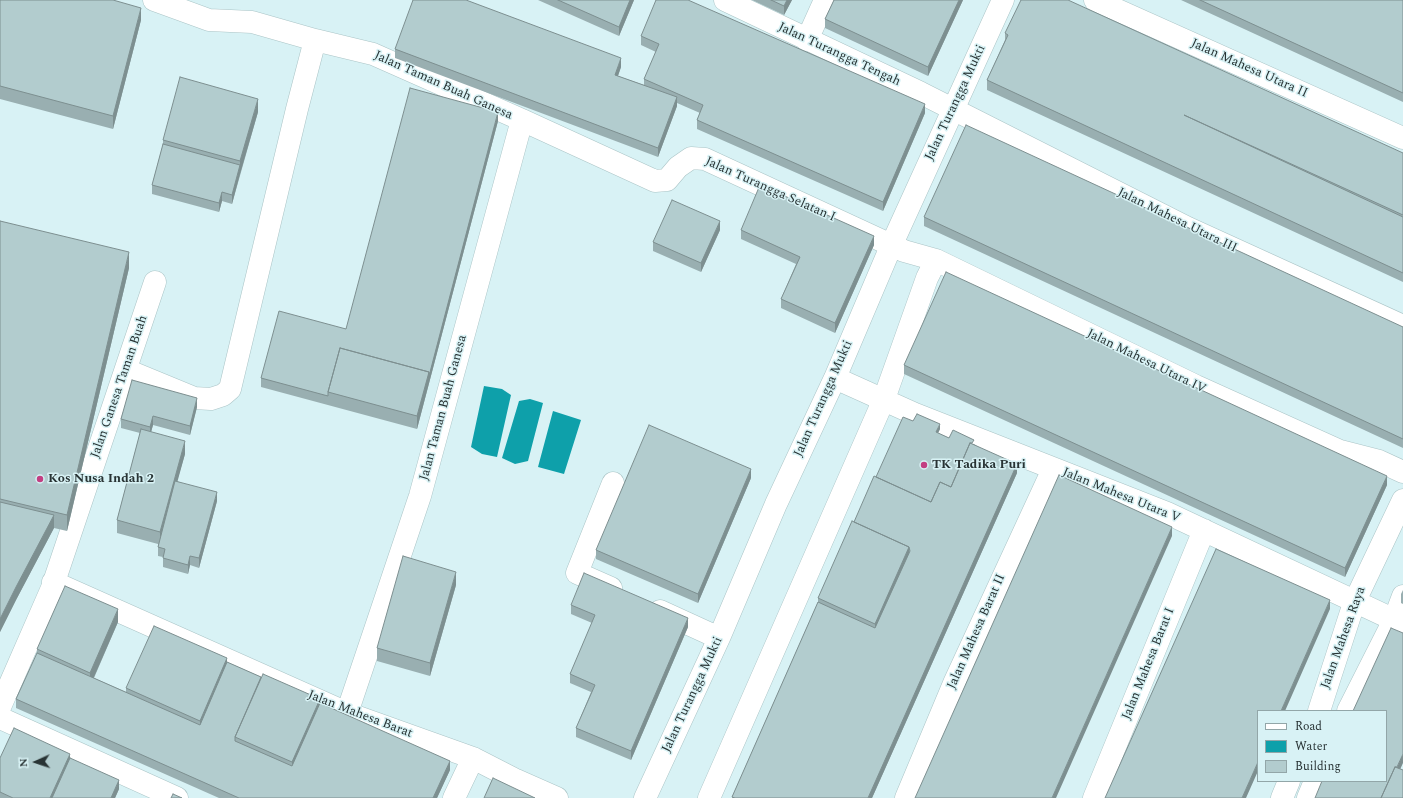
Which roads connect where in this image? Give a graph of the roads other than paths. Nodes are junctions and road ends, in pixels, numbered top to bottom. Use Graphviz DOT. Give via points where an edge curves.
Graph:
graph roads {
  1 [pos="154,0"];
  2 [pos="725,0"];
  3 [pos="825,0"];
  4 [pos="1003,0"];
  5 [pos="1095,0"];
  6 [pos="315,40"];
  7 [pos="807,40"];
  8 [pos="953,110"];
  9 [pos="522,120"];
  10 [pos="1403,138"];
  11 [pos="892,244"];
  12 [pos="936,260"];
  13 [pos="155,282"];
  14 [pos="1403,326"];
  15 [pos="126,370"];
  16 [pos="835,378"];
  17 [pos="884,399"];
  18 [pos="1053,469"];
  19 [pos="1403,472"];
  20 [pos="614,483"];
  21 [pos="1403,500"];
  22 [pos="1204,530"];
  23 [pos="53,582"];
  24 [pos="1403,596"];
  25 [pos="1354,603"];
  26 [pos="1398,622"];
  27 [pos="719,638"];
  28 [pos="0,707"];
  29 [pos="1319,710"];
  30 [pos="1349,710"];
  31 [pos="347,713"];
  32 [pos="0,718"];
  33 [pos="473,758"];
  34 [pos="1289,782"];
  35 [pos="1316,782"];
  36 [pos="133,789"];
  37 [pos="177,798"];
  38 [pos="454,798"];
  39 [pos="557,798"];
  40 [pos="645,798"];
  41 [pos="709,798"];
  42 [pos="906,798"];
  43 [pos="1094,798"];
  44 [pos="1282,798"];
  45 [pos="1308,798"];
  1 -- 6 [label="street, Jalan Taman Buah Ganesa" via="209,20 252,22"];
  2 -- 7 [label="street, Jalan Turangga Tengah"];
  3 -- 7 [label="street"];
  4 -- 8 [label="street, Jalan Turangga Mukti"];
  5 -- 10 [label="street, Jalan Mahesa Utara II"];
  6 -- 9 [label="street, Jalan Taman Buah Ganesa" via="373,54"];
  6 -- 15 [label="street" via="230,389 223,395 211,399 194,398"];
  7 -- 8 [label="street, Jalan Turangga Tengah"];
  8 -- 11 [label="street, Jalan Turangga Mukti"];
  8 -- 14 [label="street, Jalan Mahesa Utara III" via="1188,228"];
  9 -- 11 [label="street, Jalan Turangga Selatan I" via="655,180 667,180 678,167 691,158 705,159"];
  9 -- 31 [label="street, Jalan Taman Buah Ganesa" via="420,496"];
  11 -- 12 [label="street, Jalan Mahesa Utara IV" via="904,251"];
  11 -- 16 [label="street, Jalan Turangga Mukti"];
  12 -- 17 [label="street" via="927,278"];
  12 -- 19 [label="street, Jalan Mahesa Utara IV" via="1204,390 1340,451 1380,461"];
  13 -- 15 [label="street, Jalan Ganesa Taman Buah"];
  15 -- 23 [label="street, Jalan Ganesa Taman Buah"];
  16 -- 17 [label="street, Jalan Mahesa Utara V"];
  16 -- 27 [label="street, Jalan Turangga Mukti" via="776,504"];
  17 -- 18 [label="street, Jalan Mahesa Utara V"];
  17 -- 41 [label="street"];
  18 -- 22 [label="street, Jalan Mahesa Utara V"];
  18 -- 42 [label="street, Jalan Mahesa Barat II" via="955,680"];
  20 -- 27 [label="street" via="577,573"];
  21 -- 25 [label="street, Jalan Mahesa Raya"];
  22 -- 25 [label="street, Jalan Mahesa Utara V"];
  22 -- 43 [label="street, Jalan Mahesa Barat I"];
  23 -- 28 [label="street, Jalan Ganesa Taman Buah"];
  23 -- 31 [label="street, Jalan Mahesa Barat"];
  24 -- 26 [label="street"];
  25 -- 26 [label="street, Jalan Mahesa Utara V"];
  25 -- 29 [label="street, Jalan Mahesa Raya"];
  26 -- 30 [label="street"];
  27 -- 40 [label="street, Jalan Turangga Mukti"];
  31 -- 33 [label="street, Jalan Mahesa Barat"];
  32 -- 36 [label="street"];
  33 -- 38 [label="street"];
  33 -- 39 [label="street, Jalan Mahesa Barat"];
  34 -- 44 [label="street"];
  35 -- 45 [label="street"];
  36 -- 37 [label="street"];
}
